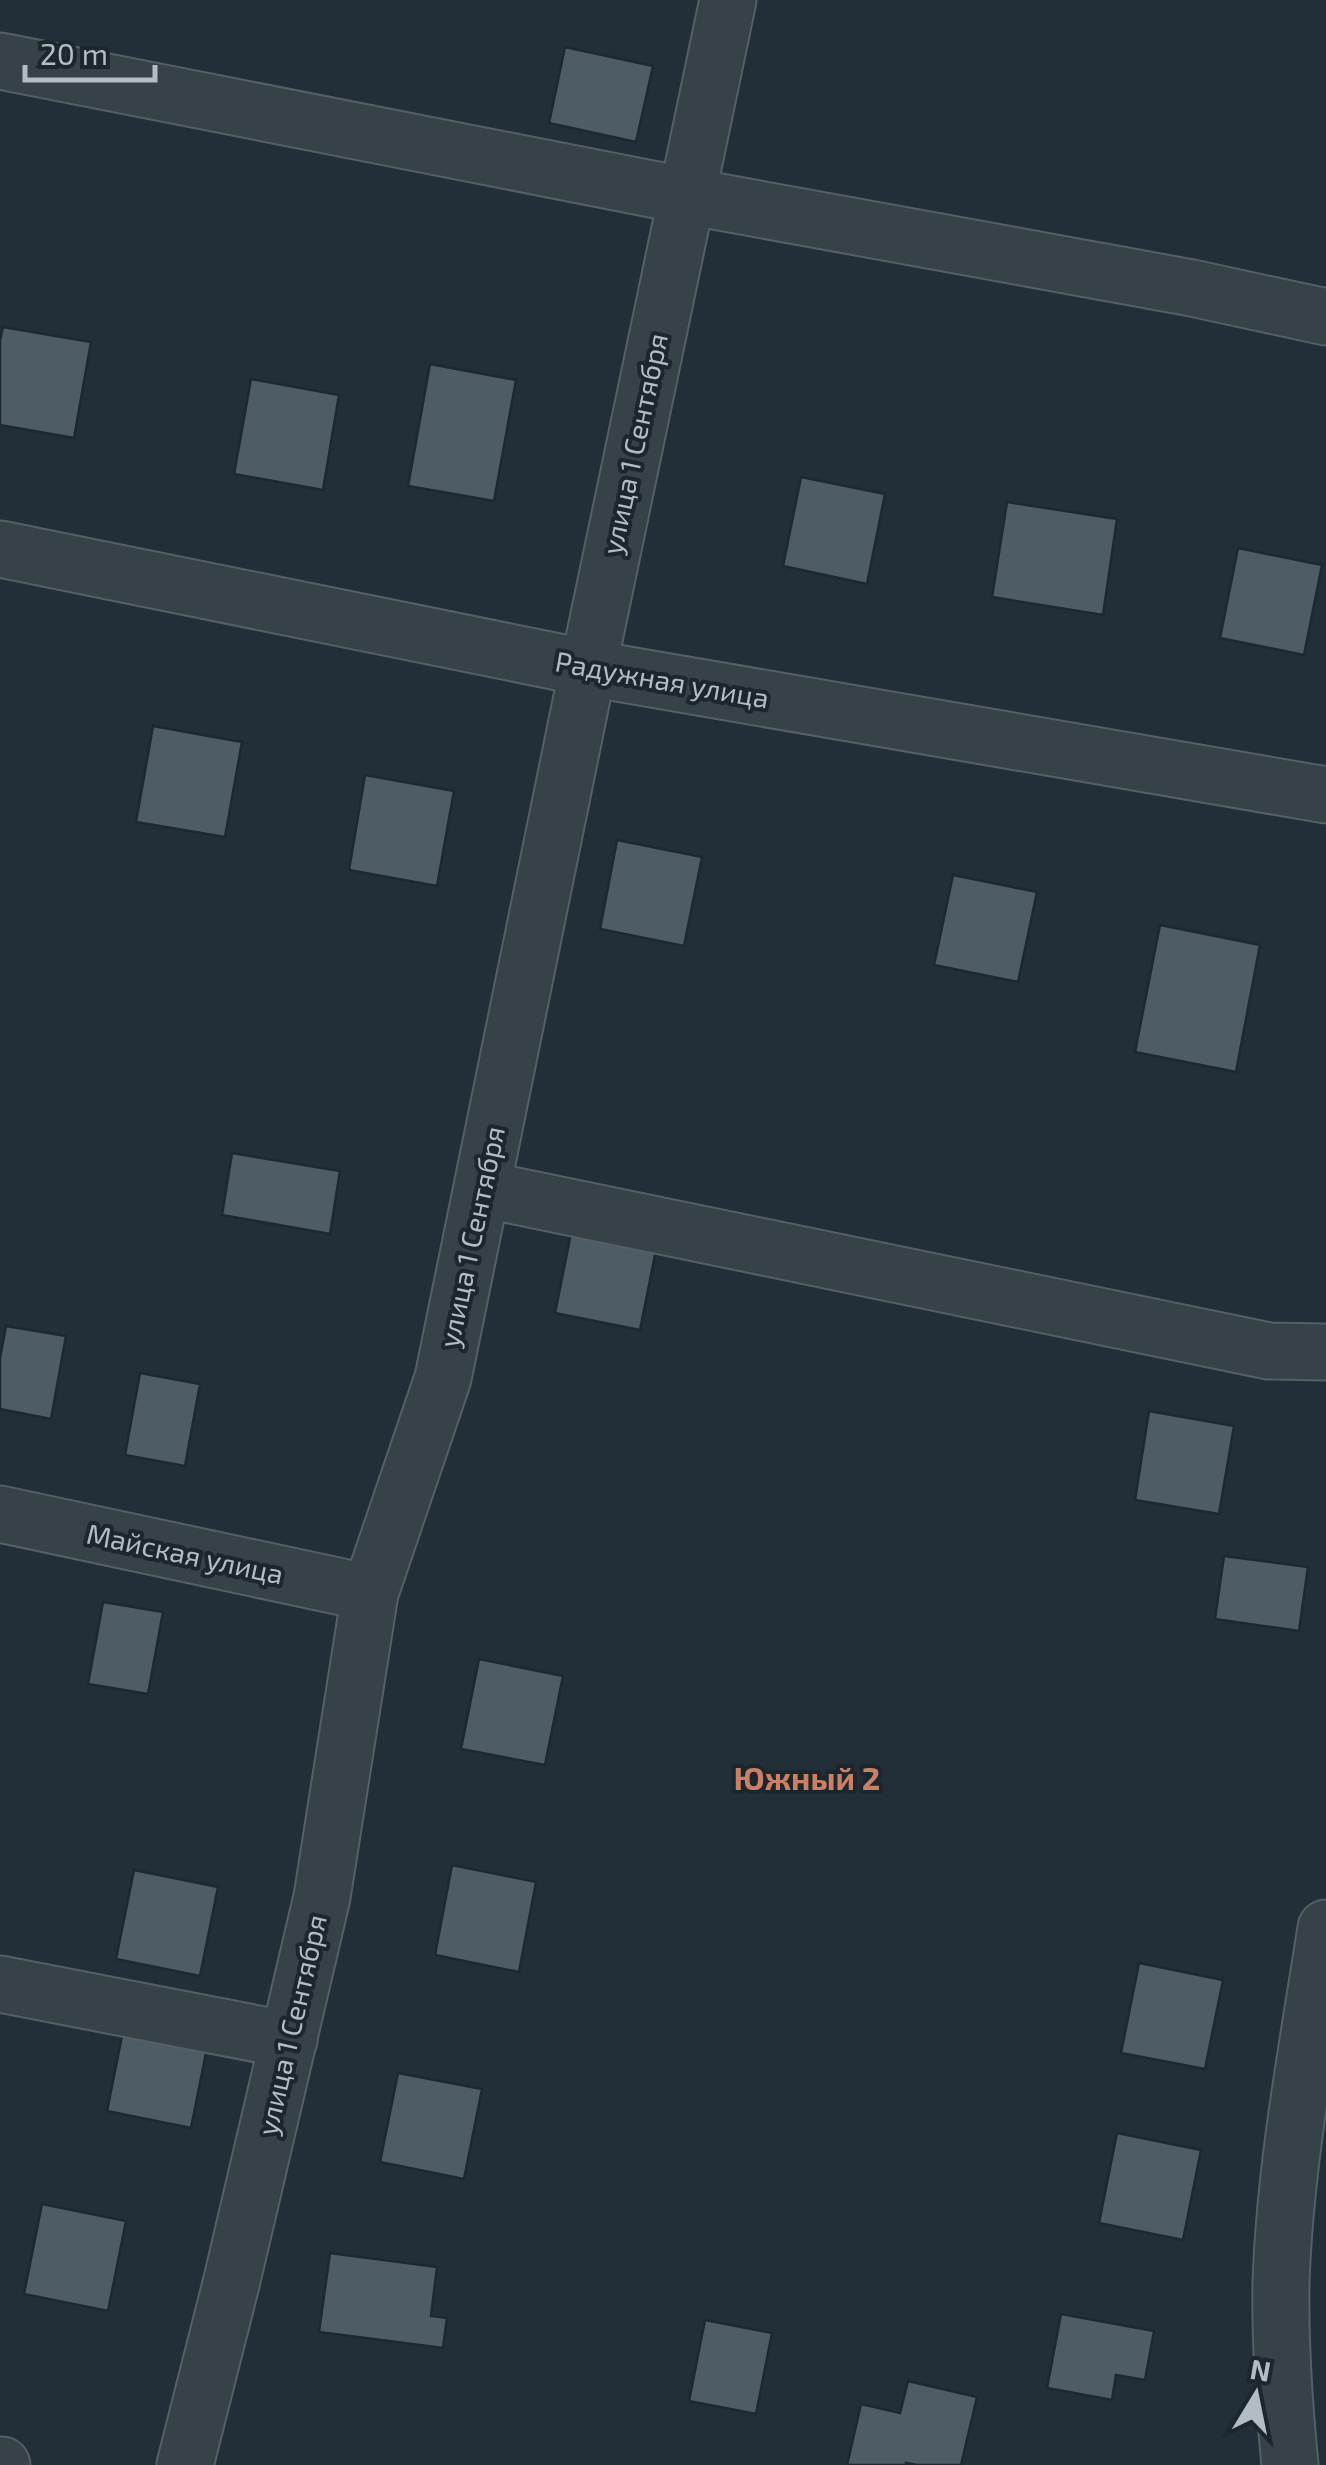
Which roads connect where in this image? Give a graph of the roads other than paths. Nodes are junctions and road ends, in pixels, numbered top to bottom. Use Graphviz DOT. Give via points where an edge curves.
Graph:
graph roads {
  1 [pos="728,0"];
  2 [pos="0,61"];
  3 [pos="687,196"];
  4 [pos="1326,317"];
  5 [pos="0,549"];
  6 [pos="588,668"];
  7 [pos="1326,796"];
  8 [pos="482,1190"];
  9 [pos="1326,1352"];
  10 [pos="0,1514"];
  11 [pos="370,1594"];
  12 [pos="1326,1928"];
  13 [pos="0,1984"];
  14 [pos="1320,1997"];
  15 [pos="289,2040"];
  16 [pos="184,2465"];
  17 [pos="1290,2465"];
  1 -- 3 [label="street, улица 1 Сентября"];
  2 -- 3 [label="street"];
  3 -- 4 [label="street"];
  3 -- 6 [label="street, улица 1 Сентября"];
  5 -- 6 [label="street, Радужная улица"];
  6 -- 7 [label="street, Радужная улица"];
  6 -- 8 [label="street, улица 1 Сентября"];
  8 -- 9 [label="street" via="1269,1351"];
  8 -- 11 [label="street, улица 1 Сентября" via="444,1378"];
  10 -- 11 [label="street, Майская улица"];
  11 -- 15 [label="street, улица 1 Сентября" via="322,1897"];
  12 -- 14 [label="street"];
  13 -- 15 [label="street"];
  14 -- 17 [label="street" via="1293,2144 1282,2282"];
  15 -- 16 [label="street, улица 1 Сентября"];
}
